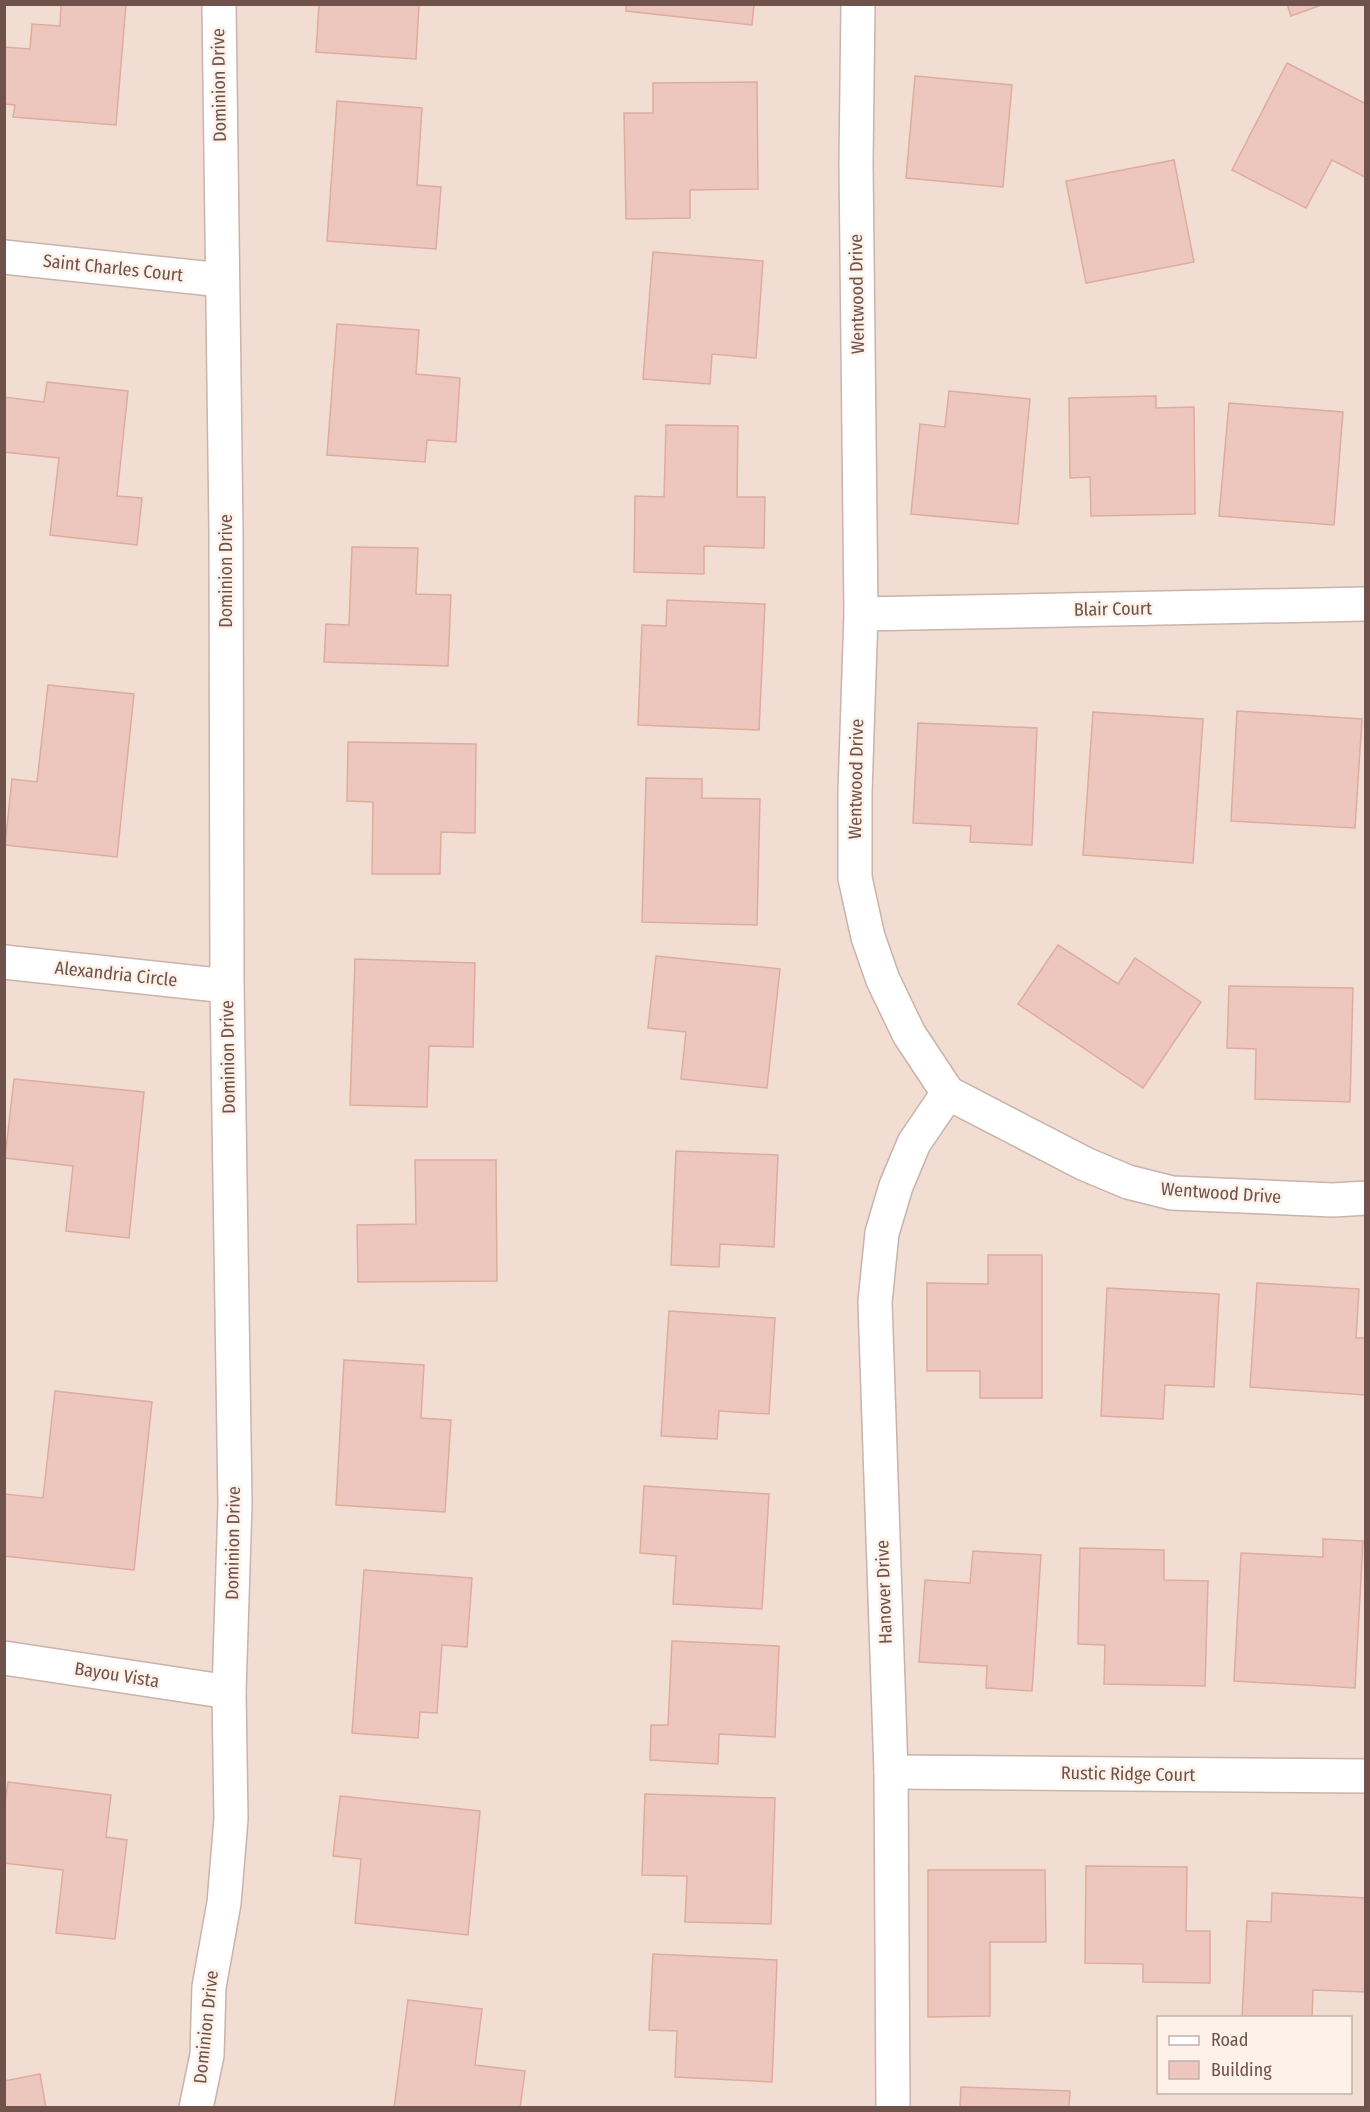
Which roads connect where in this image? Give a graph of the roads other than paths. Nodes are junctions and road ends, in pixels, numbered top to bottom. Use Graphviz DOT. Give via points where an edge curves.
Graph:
graph roads {
  1 [pos="219,4"];
  2 [pos="858,4"];
  3 [pos="4,257"];
  4 [pos="222,280"];
  5 [pos="1365,604"];
  6 [pos="861,614"];
  7 [pos="4,962"];
  8 [pos="227,986"];
  9 [pos="948,1093"];
  10 [pos="1365,1198"];
  11 [pos="4,1658"];
  12 [pos="229,1692"];
  13 [pos="891,1772"];
  14 [pos="1365,1776"];
  15 [pos="196,2108"];
  16 [pos="893,2108"];
  1 -- 4 [label="street, Dominion Drive"];
  2 -- 6 [label="street, Wentwood Drive"];
  3 -- 4 [label="street, Saint Charles Court"];
  4 -- 8 [label="street, Dominion Drive"];
  5 -- 6 [label="street, Blair Court"];
  6 -- 9 [label="street, Wentwood Drive" via="855,878 868,938 883,980 909,1034"];
  7 -- 8 [label="street, Alexandria Circle"];
  8 -- 12 [label="street, Dominion Drive" via="235,1504"];
  9 -- 10 [label="street, Wentwood Drive" via="1128,1182 1172,1193"];
  9 -- 13 [label="street, Hanover Drive" via="914,1143 897,1186 882,1233 874,1302"];
  11 -- 12 [label="street, Bayou Vista"];
  12 -- 15 [label="street, Dominion Drive" via="231,1819 224,1903 209,1987 207,2055"];
  13 -- 14 [label="street, Rustic Ridge Court"];
  13 -- 16 [label="street, Hanover Drive"];
}
